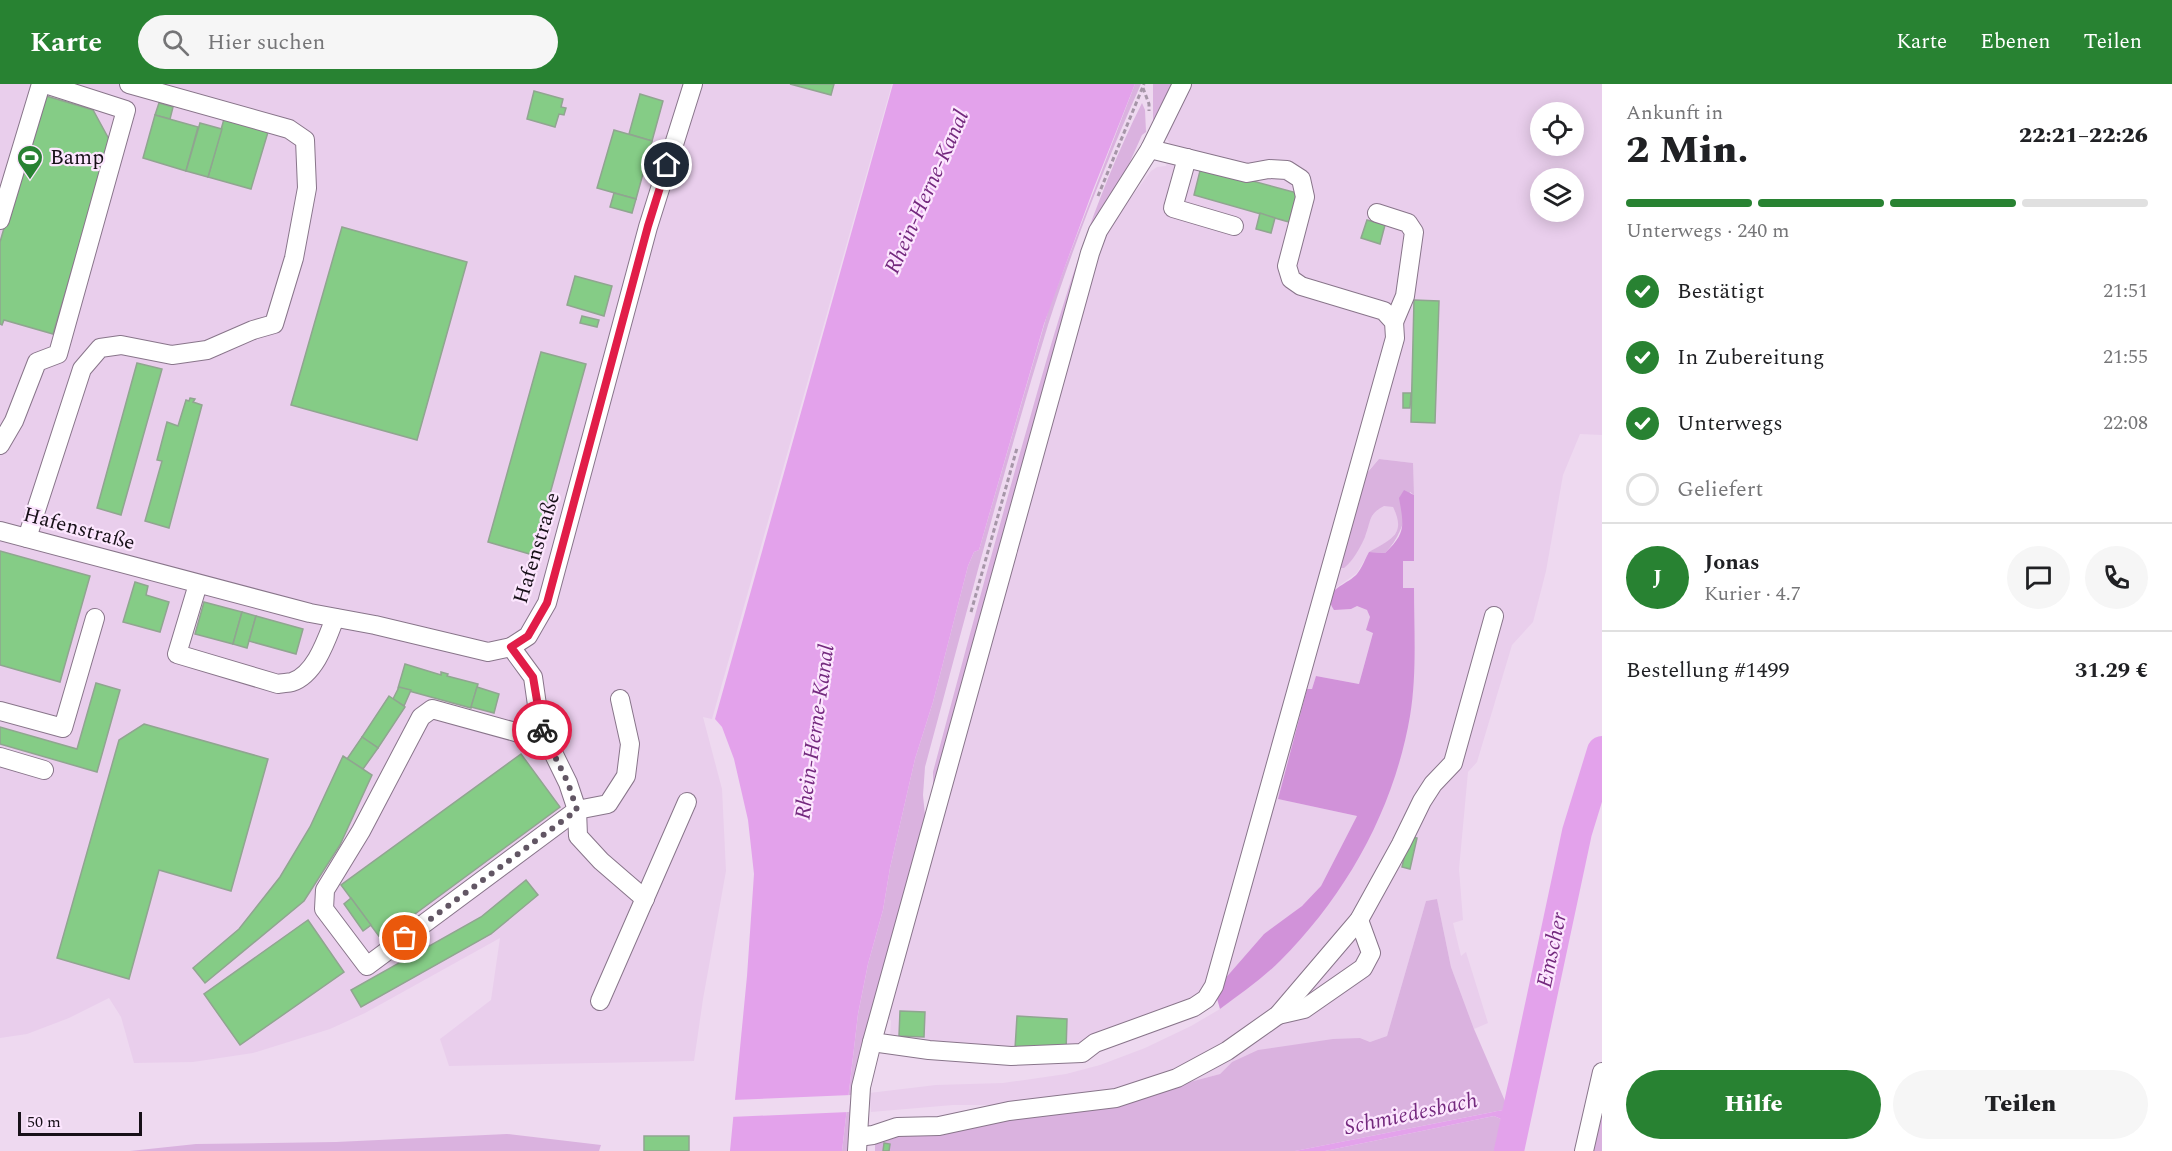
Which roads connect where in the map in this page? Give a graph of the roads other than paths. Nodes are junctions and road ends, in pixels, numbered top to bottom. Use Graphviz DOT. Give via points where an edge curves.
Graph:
graph roads {
  1 [pos="43,84"];
  2 [pos="129,84"];
  3 [pos="693,84"];
  4 [pos="1182,84"];
  5 [pos="1150,149"];
  6 [pos="1187,158"];
  7 [pos="1377,213"];
  8 [pos="0,219"];
  9 [pos="1234,226"];
  10 [pos="1394,322"];
  11 [pos="0,445"];
  12 [pos="0,531"];
  13 [pos="27,538"];
  14 [pos="198,584"];
  15 [pos="1494,616"];
  16 [pos="94,618"];
  17 [pos="335,618"];
  18 [pos="511,647"];
  19 [pos="620,699"];
  20 [pos="0,711"];
  21 [pos="540,726"];
  22 [pos="0,757"];
  23 [pos="44,770"];
  24 [pos="687,802"];
  25 [pos="577,810"];
  26 [pos="645,899"];
  27 [pos="1359,920"];
  28 [pos="600,1001"];
  29 [pos="1278,1015"];
  30 [pos="872,1042"];
  31 [pos="1602,1072"];
  32 [pos="858,1144"];
  33 [pos="1584,1151"];
  1 -- 8 [label="street"];
  1 -- 11 [label="street" via="126,110 58,354 37,362 14,421"];
  2 -- 13 [label="street" via="289,129 305,140 307,188 294,258 274,324 207,350 172,355 121,345 100,348 82,369"];
  3 -- 18 [label="street, Hafenstraße" via="648,226 547,603 528,636"];
  4 -- 5 [label="street"];
  5 -- 6 [label="street"];
  5 -- 30 [label="street" via="1098,231 1090,252"];
  6 -- 9 [label="street" via="1173,208"];
  6 -- 10 [label="street" via="1247,173 1269,168 1287,170 1300,178 1305,197 1287,266 1292,279 1301,286 1384,311"];
  7 -- 10 [label="street" via="1408,223 1414,232 1405,296"];
  10 -- 30 [label="street" via="1395,338 1389,360 1214,986 1206,999 1194,1007 1095,1043 1082,1053 1011,1056"];
  12 -- 13 [label="street, Hafenstraße"];
  13 -- 14 [label="street, Hafenstraße"];
  14 -- 17 [label="street, Hafenstraße"];
  14 -- 17 [label="street" via="177,654 278,684 293,682 305,674"];
  15 -- 27 [label="street" via="1453,763 1422,801"];
  16 -- 20 [label="street" via="63,728"];
  17 -- 18 [label="street, Hafenstraße" via="488,652"];
  18 -- 21 [label="street" via="533,677"];
  19 -- 25 [label="street" via="630,744 626,776 608,804"];
  21 -- 25 [label="street"];
  21 -- 25 [label="street" via="519,734 432,709 421,717 325,890 324,909 367,966"];
  22 -- 23 [label="street"];
  24 -- 26 [label="street"];
  25 -- 26 [label="street" via="578,836"];
  26 -- 28 [label="street"];
  27 -- 29 [label="street"];
  27 -- 29 [label="street" via="1371,953 1363,968 1304,1009"];
  29 -- 32 [label="street" via="1227,1052 1177,1078 1116,1098 1009,1111 939,1126 897,1126"];
  30 -- 32 [label="street" via="861,1088"];
  31 -- 33 [label="street"];
}
